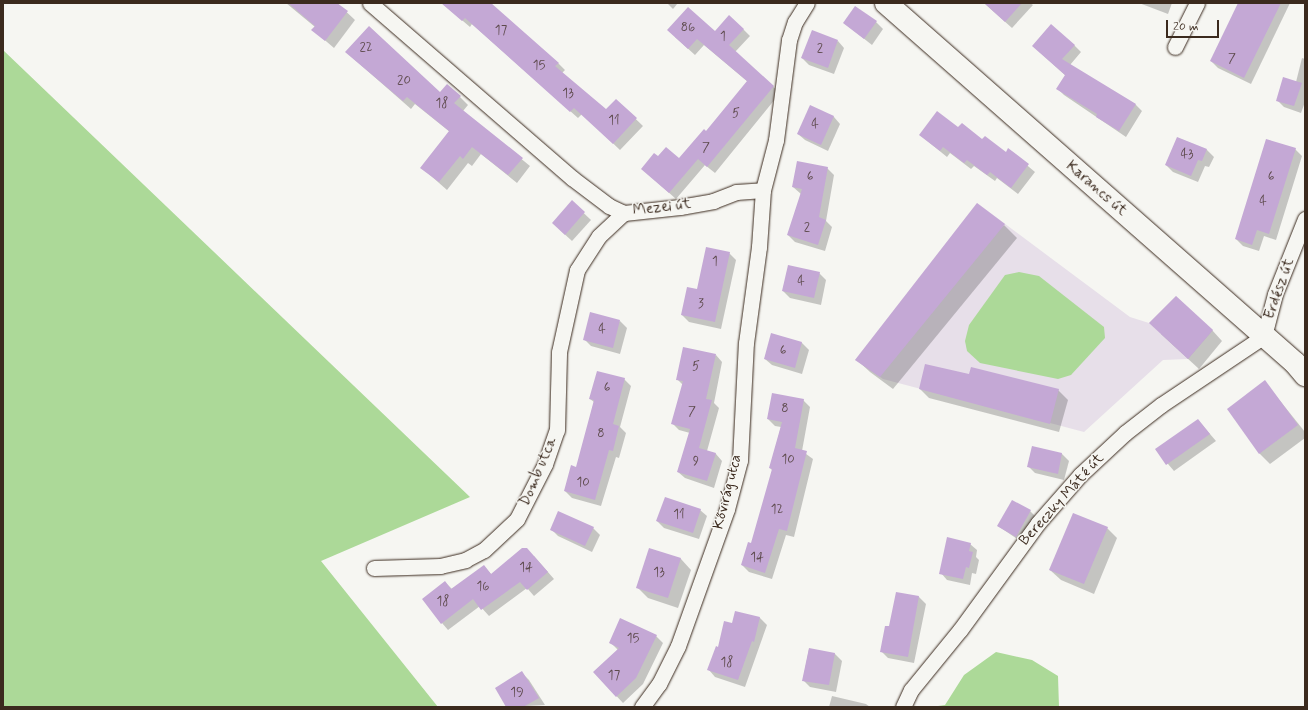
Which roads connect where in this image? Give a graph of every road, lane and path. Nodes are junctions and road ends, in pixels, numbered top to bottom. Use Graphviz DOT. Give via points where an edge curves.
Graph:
graph roads {
  1 [pos="370,3"];
  2 [pos="807,3"];
  3 [pos="886,3"];
  4 [pos="1197,3"];
  5 [pos="1175,47"];
  6 [pos="763,190"];
  7 [pos="624,213"];
  8 [pos="1305,220"];
  9 [pos="1264,336"];
  10 [pos="1305,375"];
  11 [pos="374,568"];
  12 [pos="642,707"];
  13 [pos="902,707"];
  1 -- 7 [label="street, Mezei út" via="572,178 609,206"];
  2 -- 6 [label="street" via="795,22 789,40 776,140"];
  3 -- 9 [label="main road, Karancs út"];
  4 -- 5 [label="street"];
  6 -- 7 [label="street, Mezei út" via="736,192 713,201 680,207"];
  6 -- 12 [label="street, Kővirág utca" via="759,247 746,343 740,460 727,509 678,646 659,684"];
  7 -- 11 [label="street, Domb utca" via="599,236 577,270 559,352 557,430 540,476 517,519 484,550 465,560 440,566"];
  8 -- 9 [label="street, Erdész út" via="1275,294"];
  9 -- 10 [label="main road, Karancs út"];
  9 -- 13 [label="street, Bereczky Máté út" via="1161,405 1125,433 1080,475 1038,523 960,630 911,690"];
}
